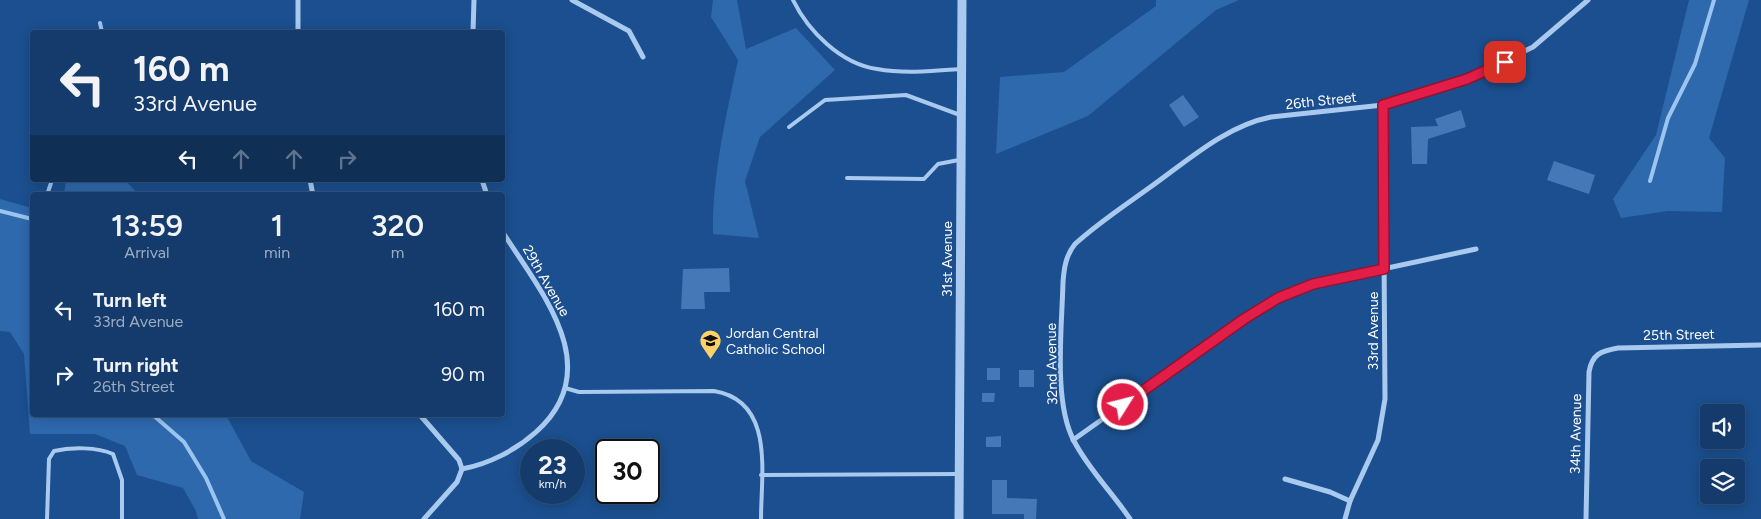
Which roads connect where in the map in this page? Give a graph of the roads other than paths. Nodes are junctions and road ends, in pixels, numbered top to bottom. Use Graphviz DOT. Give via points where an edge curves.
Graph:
graph roads {
  1 [pos="298,0"];
  2 [pos="474,0"];
  3 [pos="572,0"];
  4 [pos="793,0"];
  5 [pos="962,0"];
  6 [pos="1588,0"];
  7 [pos="298,30"];
  8 [pos="473,30"];
  9 [pos="644,57"];
  10 [pos="962,69"];
  11 [pos="1383,105"];
  12 [pos="962,116"];
  13 [pos="789,127"];
  14 [pos="962,159"];
  15 [pos="846,178"];
  16 [pos="505,235"];
  17 [pos="1476,248"];
  18 [pos="1070,250"];
  19 [pos="1384,269"];
  20 [pos="1761,345"];
  21 [pos="1598,353"];
  22 [pos="565,388"];
  23 [pos="422,417"];
  24 [pos="1073,440"];
  25 [pos="462,469"];
  26 [pos="960,474"];
  27 [pos="761,475"];
  28 [pos="1285,479"];
  29 [pos="1350,501"];
  30 [pos="47,519"];
  31 [pos="122,519"];
  32 [pos="424,519"];
  33 [pos="761,519"];
  34 [pos="959,519"];
  35 [pos="1130,519"];
  36 [pos="1345,519"];
  37 [pos="1586,519"];
  1 -- 7 [label="street"];
  2 -- 8 [label="street"];
  3 -- 9 [label="street" via="629,31"];
  4 -- 10 [label="lane" via="802,20 830,47 852,61 876,69"];
  5 -- 10 [label="street, 31st Avenue"];
  6 -- 11 [label="street, 26th Street" via="1533,47 1491,69"];
  10 -- 12 [label="street, 31st Avenue"];
  11 -- 18 [label="street, 26th Street" via="1271,117 1245,124 1149,188 1088,232"];
  11 -- 19 [label="street, 33rd Avenue"];
  12 -- 13 [label="lane" via="906,95 825,100"];
  12 -- 14 [label="street, 31st Avenue"];
  14 -- 15 [label="lane" via="938,164 924,178"];
  14 -- 26 [label="street, 31st Avenue"];
  16 -- 22 [label="street, 29th Avenue" via="559,322 567,347"];
  17 -- 19 [label="street"];
  18 -- 24 [label="street, 32nd Avenue" via="1063,282 1062,384 1065,416"];
  19 -- 24 [label="street" via="1313,284 1267,304"];
  19 -- 29 [label="street, 33rd Avenue" via="1385,398 1382,422 1378,440"];
  20 -- 21 [label="street, 25th Street" via="1618,348"];
  21 -- 37 [label="street, 34th Avenue" via="1590,363 1589,372"];
  22 -- 25 [label="street, 29th Avenue" via="552,415 529,439 484,464"];
  22 -- 27 [label="lane" via="579,392 714,390 731,395 745,404 754,418 760,440"];
  23 -- 25 [label="street" via="459,460"];
  24 -- 35 [label="street, 32nd Avenue" via="1087,464"];
  25 -- 32 [label="street" via="457,482"];
  26 -- 27 [label="lane"];
  26 -- 34 [label="street, 31st Avenue"];
  27 -- 33 [label="lane"];
  28 -- 29 [label="street"];
  29 -- 36 [label="street, 33rd Avenue"];
  30 -- 31 [label="lane" via="49,459 54,450 63,449 113,454 122,480"];
}
